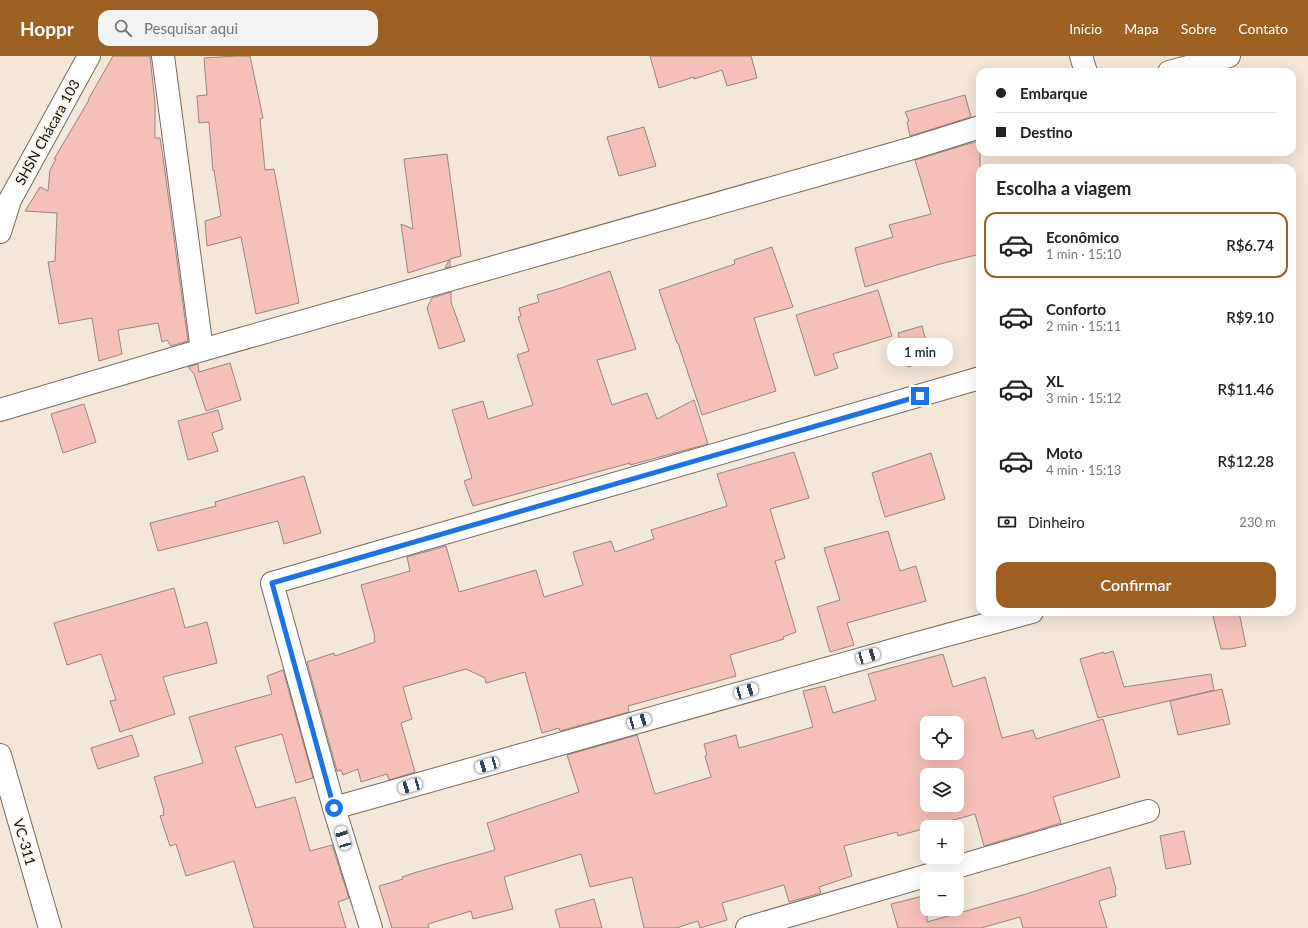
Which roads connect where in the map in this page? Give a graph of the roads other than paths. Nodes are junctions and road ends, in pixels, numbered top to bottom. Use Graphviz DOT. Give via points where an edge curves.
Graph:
graph roads {
  1 [pos="89,56"];
  2 [pos="163,56"];
  3 [pos="1081,56"];
  4 [pos="1229,56"];
  5 [pos="1085,68"];
  6 [pos="1184,68"];
  7 [pos="976,128"];
  8 [pos="0,232"];
  9 [pos="202,350"];
  10 [pos="976,379"];
  11 [pos="0,410"];
  12 [pos="1017,616"];
  13 [pos="0,755"];
  14 [pos="4,785"];
  15 [pos="334,808"];
  16 [pos="1148,812"];
  17 [pos="50,928"];
  18 [pos="371,928"];
  19 [pos="747,928"];
  1 -- 8 [label="street, SHSN Chácara 103" via="10,200"];
  2 -- 9 [label="street"];
  3 -- 5 [label="street"];
  4 -- 6 [label="street"];
  7 -- 9 [label="street"];
  9 -- 11 [label="street"];
  10 -- 15 [label="street" via="272,583"];
  12 -- 15 [label="street"];
  13 -- 14 [label="street, VC-311"];
  14 -- 17 [label="street, VC-311"];
  15 -- 18 [label="street"];
  16 -- 19 [label="street"];
}
